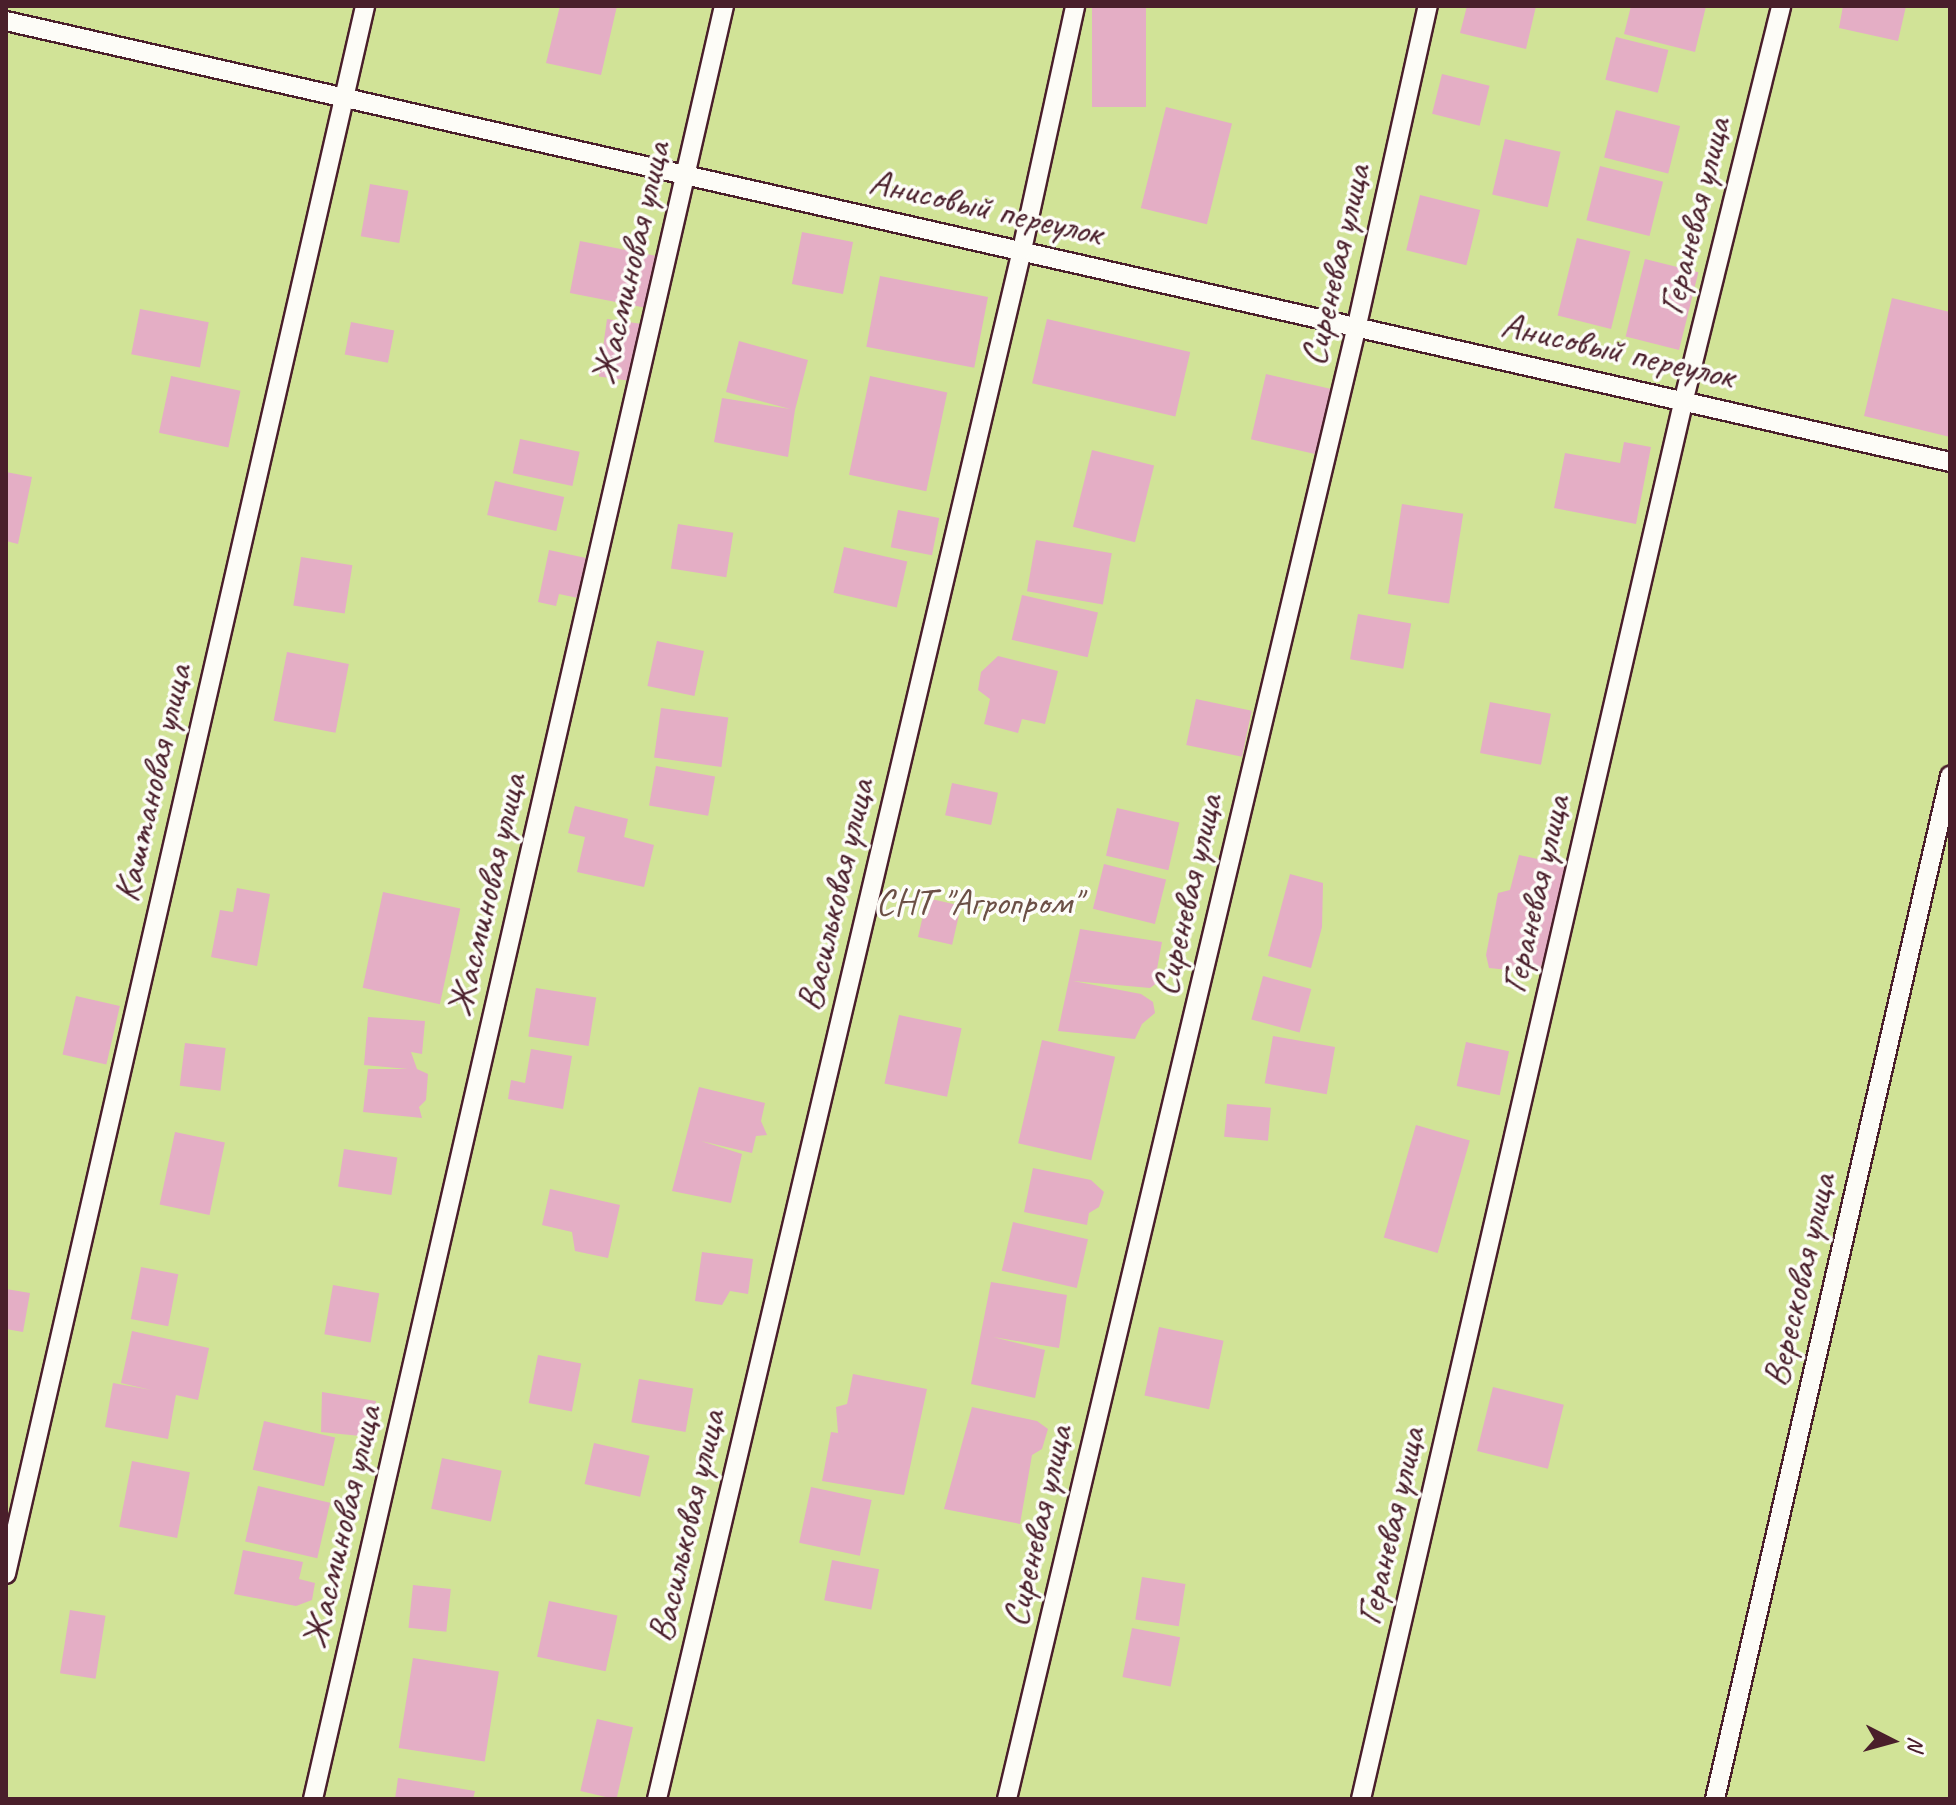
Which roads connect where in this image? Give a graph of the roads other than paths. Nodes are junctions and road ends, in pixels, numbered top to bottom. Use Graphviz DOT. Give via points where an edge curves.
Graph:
graph roads {
  1 [pos="365,6"];
  2 [pos="724,6"];
  3 [pos="1075,6"];
  4 [pos="1428,6"];
  5 [pos="1781,6"];
  6 [pos="7,18"];
  7 [pos="344,97"];
  8 [pos="686,174"];
  9 [pos="1022,250"];
  10 [pos="1357,325"];
  11 [pos="1684,399"];
  12 [pos="1950,462"];
  13 [pos="1950,776"];
  14 [pos="6,1574"];
  15 [pos="313,1799"];
  16 [pos="657,1799"];
  17 [pos="1007,1799"];
  18 [pos="1361,1799"];
  19 [pos="1715,1799"];
  1 -- 7 [label="lane, Каштановая улица"];
  2 -- 8 [label="lane, Жасминовая улица"];
  3 -- 9 [label="lane, Васильковая улица"];
  4 -- 10 [label="lane, Сиреневая улица"];
  5 -- 11 [label="lane, Гераневая улица"];
  6 -- 7 [label="lane, Анисовый переулок"];
  7 -- 8 [label="lane, Анисовый переулок"];
  7 -- 14 [label="lane, Каштановая улица"];
  8 -- 9 [label="lane, Анисовый переулок"];
  8 -- 15 [label="lane, Жасминовая улица"];
  9 -- 10 [label="lane, Анисовый переулок"];
  9 -- 16 [label="lane, Васильковая улица"];
  10 -- 11 [label="lane, Анисовый переулок"];
  10 -- 17 [label="lane, Сиреневая улица"];
  11 -- 12 [label="lane, Анисовый переулок"];
  11 -- 18 [label="lane, Гераневая улица"];
  13 -- 19 [label="lane, Вересковая улица"];
}
